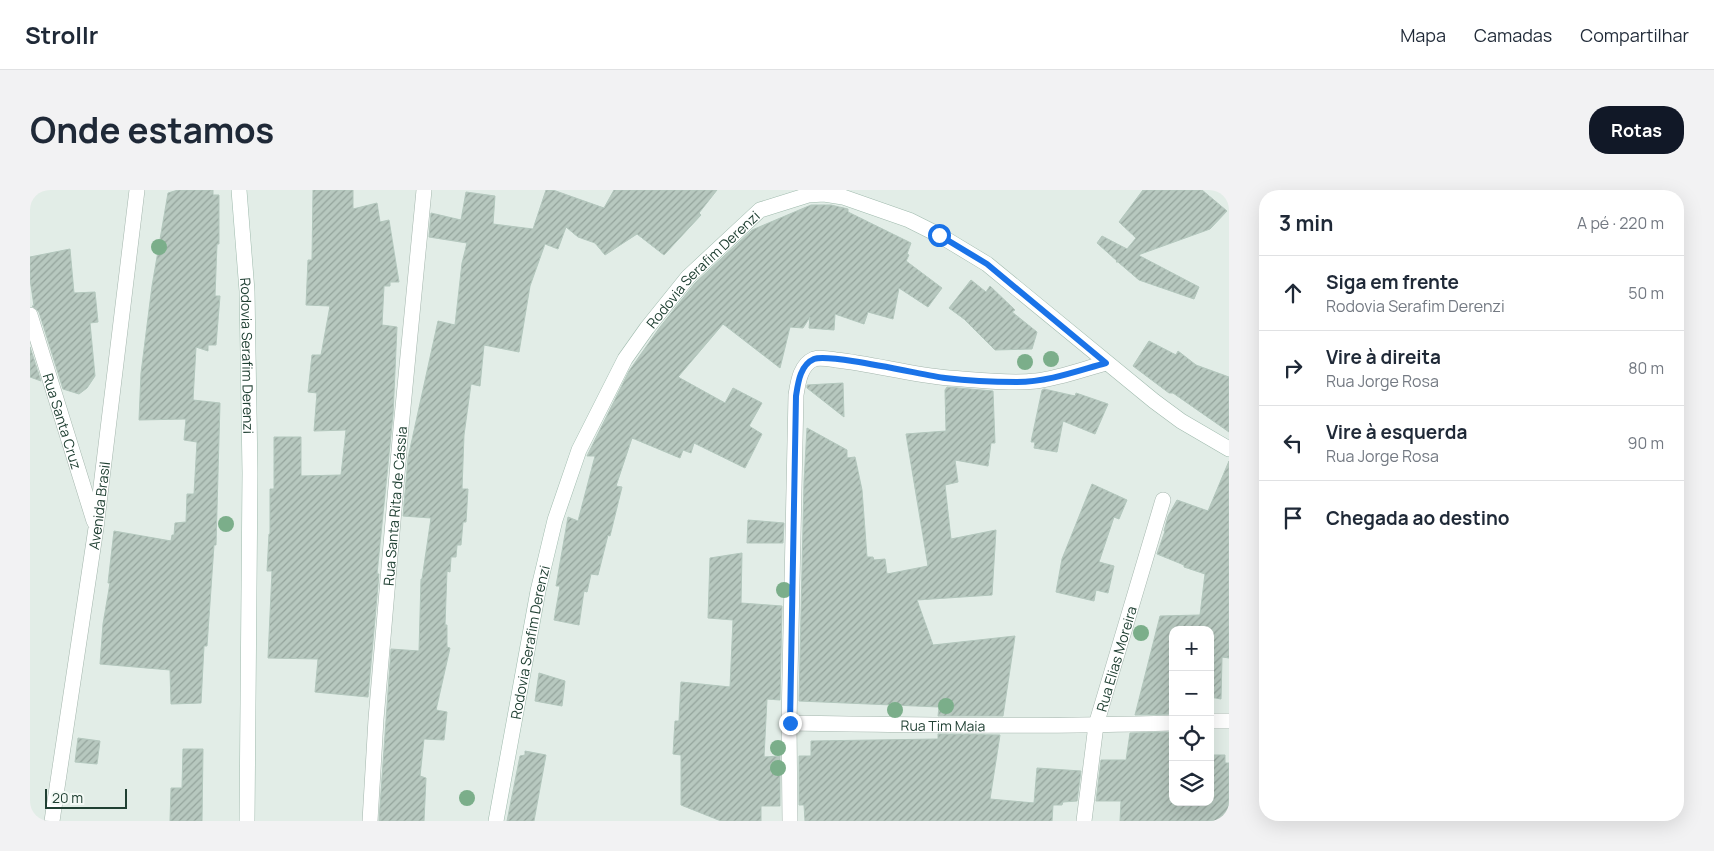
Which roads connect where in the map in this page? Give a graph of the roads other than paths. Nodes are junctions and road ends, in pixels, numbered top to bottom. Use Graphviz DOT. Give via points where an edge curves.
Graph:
graph roads {
  1 [pos="137,190"];
  2 [pos="239,190"];
  3 [pos="424,190"];
  4 [pos="842,194"];
  5 [pos="30,315"];
  6 [pos="1106,363"];
  7 [pos="1229,449"];
  8 [pos="1163,500"];
  9 [pos="96,528"];
  10 [pos="1214,721"];
  11 [pos="1229,721"];
  12 [pos="790,723"];
  13 [pos="1169,723"];
  14 [pos="1096,725"];
  15 [pos="52,821"];
  16 [pos="247,821"];
  17 [pos="370,821"];
  18 [pos="496,821"];
  19 [pos="790,821"];
  20 [pos="1084,821"];
  1 -- 9 [label="street, Avenida Brasil"];
  2 -- 16 [label="street, Rodovia Serafim Derenzi" via="247,292 250,473"];
  3 -- 17 [label="street, Rua Santa Rita de Cássia" via="376,719"];
  4 -- 6 [label="street, Rodovia Serafim Derenzi" via="909,220 987,264"];
  4 -- 18 [label="street, Rodovia Serafim Derenzi" via="808,195 760,210 688,277 625,359 579,450 555,520 538,591"];
  5 -- 9 [label="street, Rua Santa Cruz"];
  6 -- 7 [label="street, Rodovia Serafim Derenzi" via="1181,421"];
  6 -- 12 [label="street" via="1037,381 1018,382 946,378 828,359 814,359 804,368 796,396"];
  8 -- 14 [label="street, Rua Elias Moreira"];
  9 -- 15 [label="street, Avenida Brasil"];
  10 -- 11 [label="street"];
  12 -- 14 [label="street, Rua Tim Maia"];
  12 -- 19 [label="street"];
  13 -- 14 [label="street, Rua Tim Maia"];
  14 -- 20 [label="street, Rua Elias Moreira"];
}
